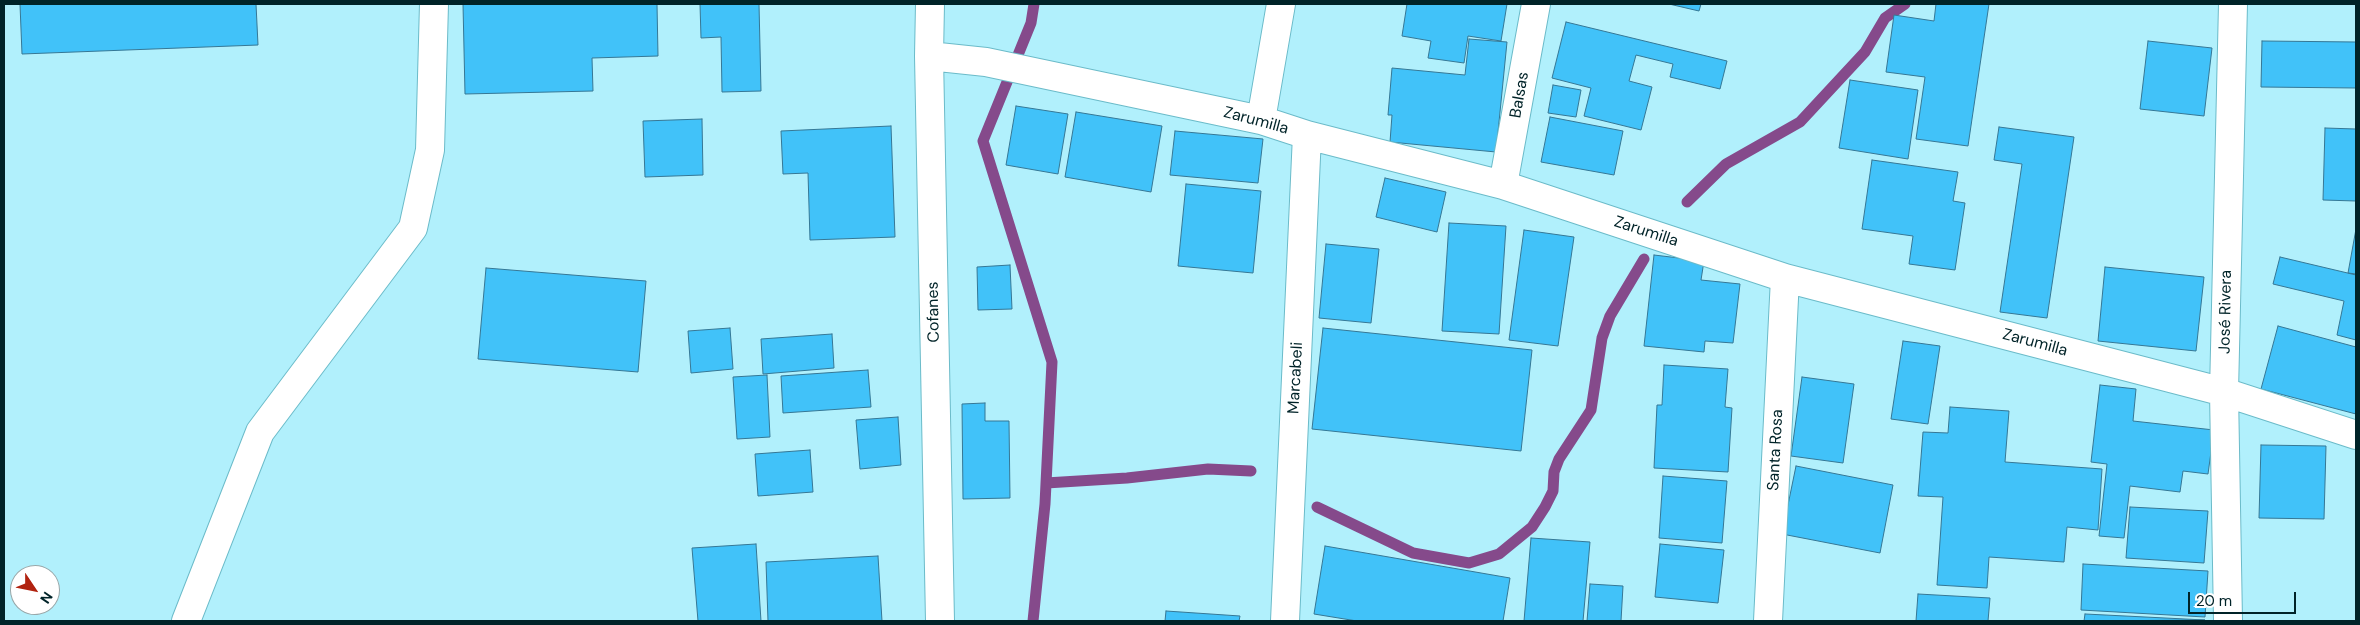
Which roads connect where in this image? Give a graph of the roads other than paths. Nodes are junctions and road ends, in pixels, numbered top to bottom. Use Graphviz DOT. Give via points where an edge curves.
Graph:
graph roads {
  1 [pos="434,4"];
  2 [pos="930,4"];
  3 [pos="1281,4"];
  4 [pos="1536,4"];
  5 [pos="2233,4"];
  6 [pos="929,56"];
  7 [pos="1261,120"];
  8 [pos="1307,135"];
  9 [pos="1503,185"];
  10 [pos="1785,278"];
  11 [pos="2224,392"];
  12 [pos="2356,434"];
  13 [pos="186,621"];
  14 [pos="940,621"];
  15 [pos="1284,621"];
  16 [pos="1768,621"];
  17 [pos="2228,621"];
  1 -- 13 [label="street" via="430,150 413,228 260,432"];
  2 -- 6 [label="street, Cofanes"];
  3 -- 7 [label="street"];
  4 -- 9 [label="street, Balsas"];
  5 -- 11 [label="street, José Rivera"];
  6 -- 7 [label="street, Zarumilla" via="986,62"];
  6 -- 14 [label="street, Cofanes"];
  7 -- 8 [label="street, Zarumilla"];
  8 -- 9 [label="street, Zarumilla"];
  8 -- 15 [label="street, Marcabeli"];
  9 -- 10 [label="street, Zarumilla"];
  10 -- 11 [label="street, Zarumilla"];
  10 -- 16 [label="street, Santa Rosa"];
  11 -- 12 [label="street, Zarumilla"];
  11 -- 17 [label="street, José Rivera"];
}
